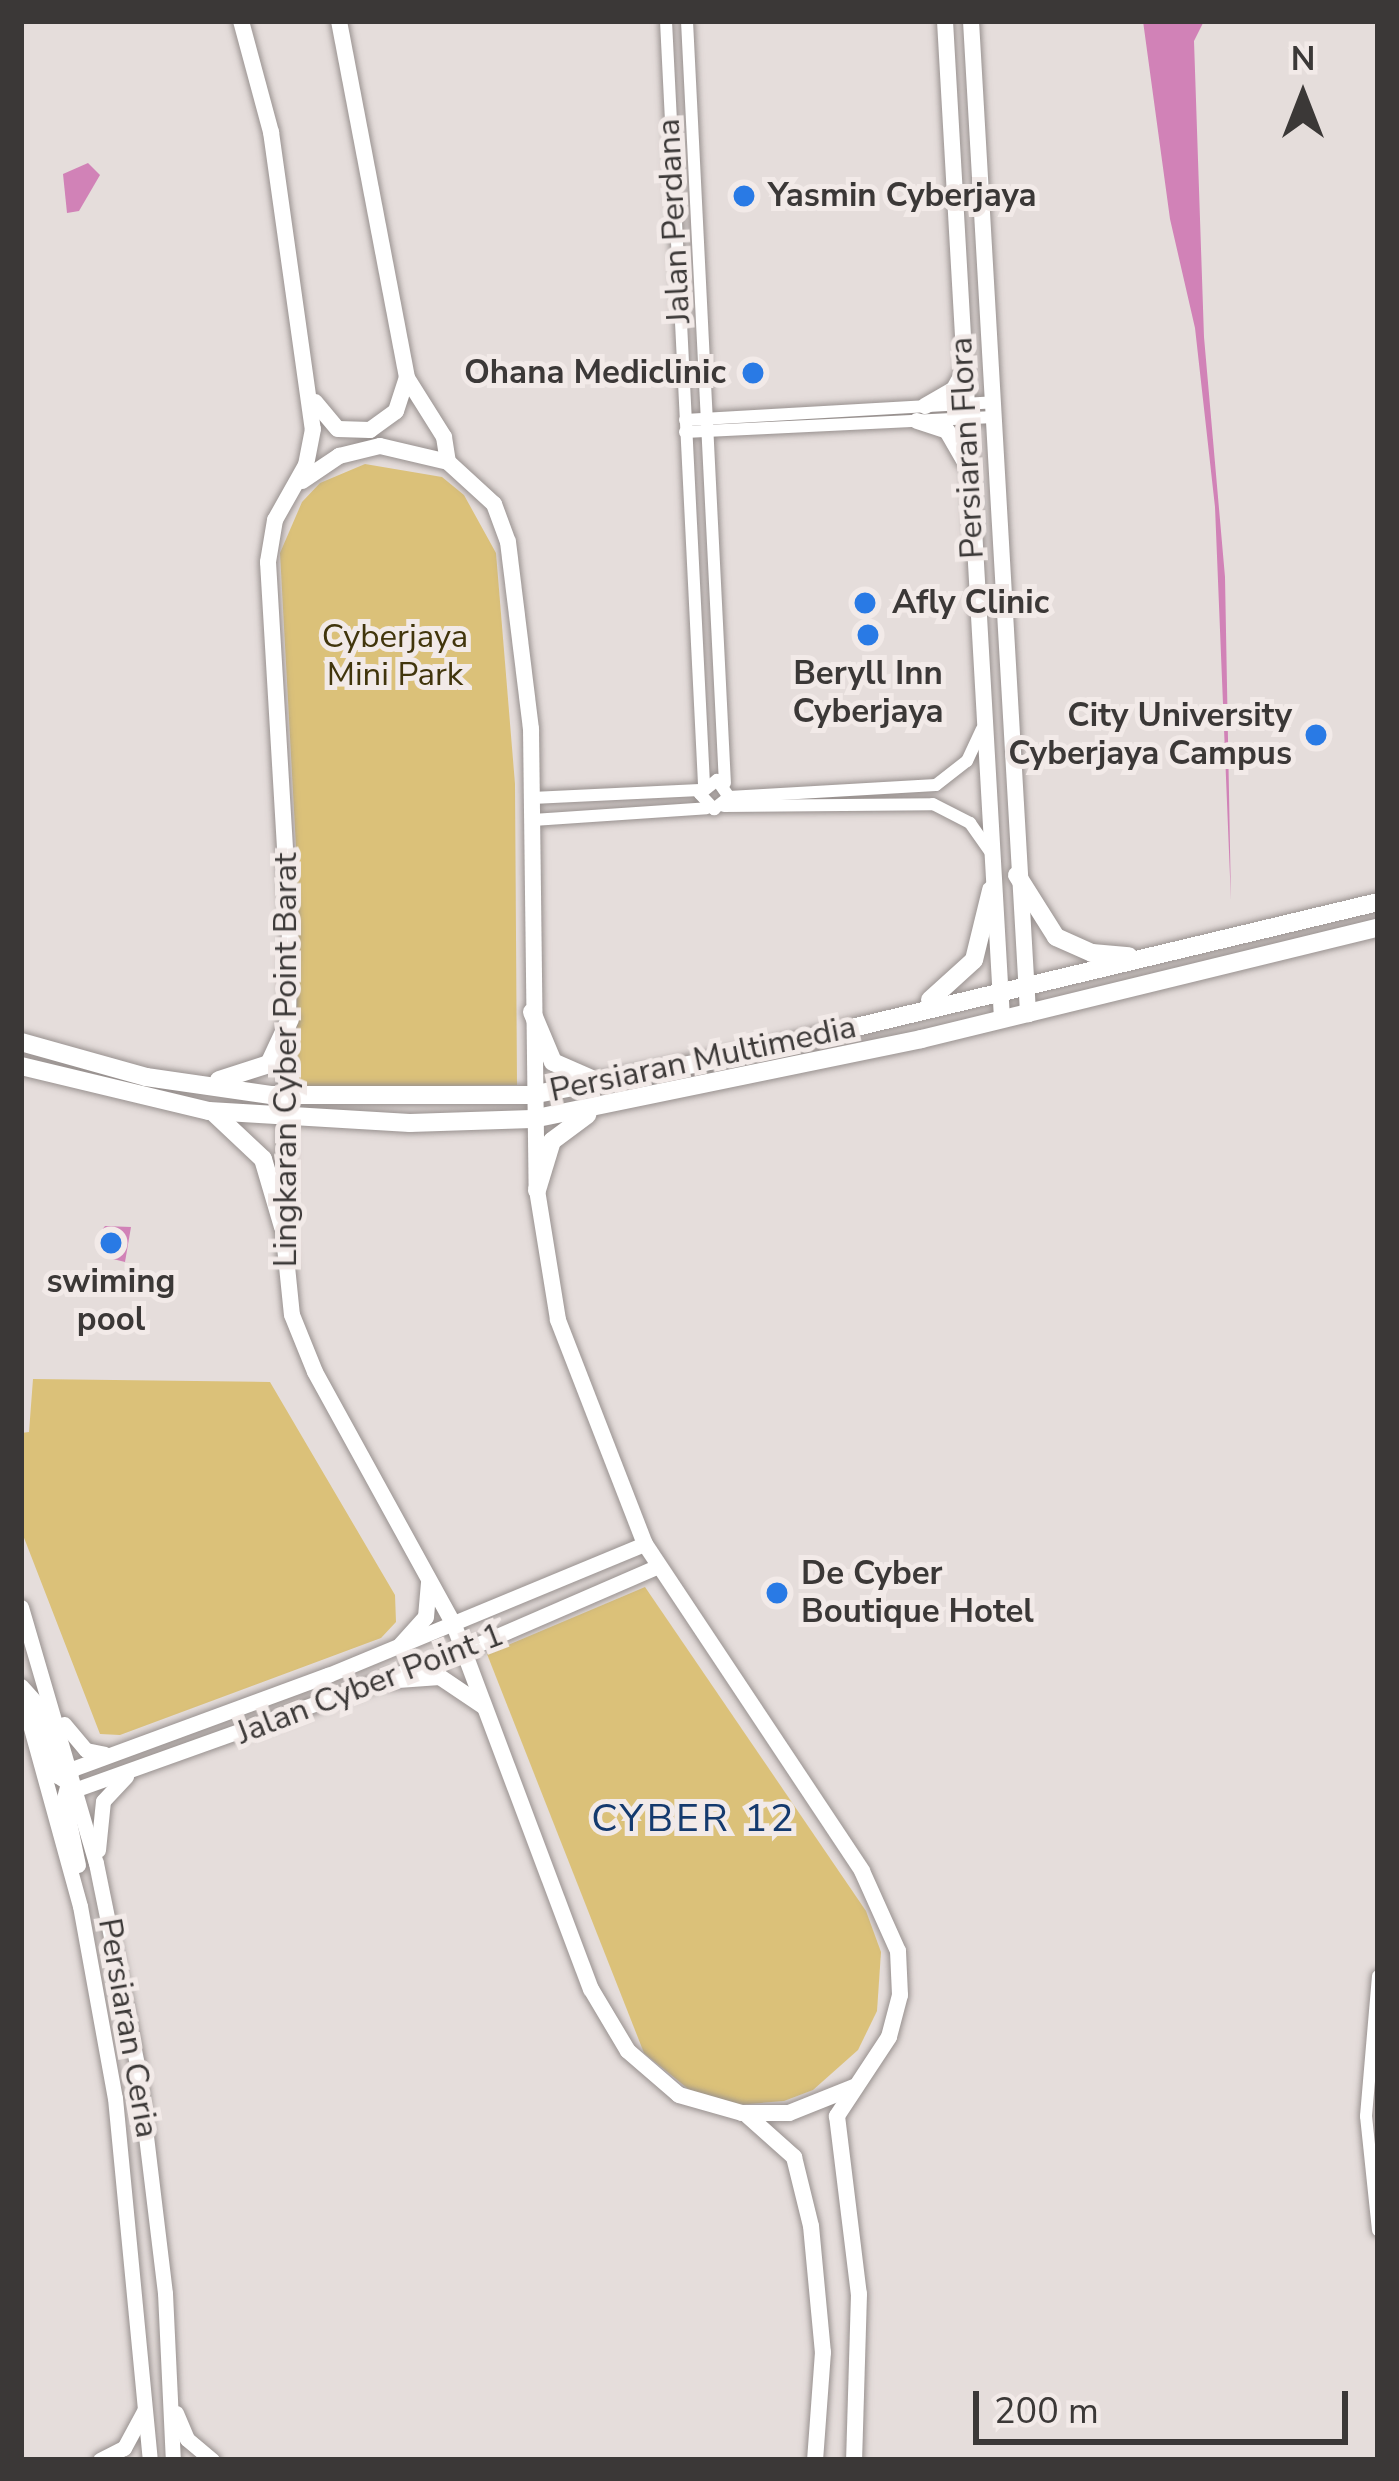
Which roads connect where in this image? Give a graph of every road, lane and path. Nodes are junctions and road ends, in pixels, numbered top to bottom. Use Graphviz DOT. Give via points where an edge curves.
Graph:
graph roads {
  1 [pos="241,21"];
  2 [pos="339,21"];
  3 [pos="666,21"];
  4 [pos="686,21"];
  5 [pos="945,21"];
  6 [pos="970,21"];
  7 [pos="306,364"];
  8 [pos="963,373"];
  9 [pos="407,379"];
  10 [pos="993,410"];
  11 [pos="965,411"];
  12 [pos="921,414"];
  13 [pos="706,425"];
  14 [pos="685,426"];
  15 [pos="448,462"];
  16 [pos="968,472"];
  17 [pos="292,489"];
  18 [pos="712,535"];
  19 [pos="691,536"];
  20 [pos="716,611"];
  21 [pos="696,612"];
  22 [pos="718,654"];
  23 [pos="698,656"];
  24 [pos="983,727"];
  25 [pos="702,787"];
  26 [pos="726,796"];
  27 [pos="532,798"];
  28 [pos="707,808"];
  29 [pos="533,820"];
  30 [pos="990,852"];
  31 [pos="1017,874"];
  32 [pos="992,890"];
  33 [pos="1378,902"];
  34 [pos="1378,928"];
  35 [pos="1154,956"];
  36 [pos="1027,987"];
  37 [pos="999,992"];
  38 [pos="532,1012"];
  39 [pos="1028,1014"];
  40 [pos="290,1019"];
  41 [pos="1002,1019"];
  42 [pos="881,1020"];
  43 [pos="21,1042"];
  44 [pos="60,1055"];
  45 [pos="21,1066"];
  46 [pos="613,1082"];
  47 [pos="531,1095"];
  48 [pos="288,1107"];
  49 [pos="608,1107"];
  50 [pos="209,1111"];
  51 [pos="532,1119"];
  52 [pos="537,1190"];
  53 [pos="283,1228"];
  54 [pos="646,1544"];
  55 [pos="658,1566"];
  56 [pos="429,1580"];
  57 [pos="21,1607"];
  58 [pos="454,1625"];
  59 [pos="399,1646"];
  60 [pos="465,1650"];
  61 [pos="383,1681"];
  62 [pos="21,1689"];
  63 [pos="54,1706"];
  64 [pos="489,1711"];
  65 [pos="114,1753"];
  66 [pos="72,1769"];
  67 [pos="132,1769"];
  68 [pos="71,1788"];
  69 [pos="97,1863"];
  70 [pos="75,1886"];
  71 [pos="1378,1976"];
  72 [pos="855,2086"];
  73 [pos="742,2113"];
  74 [pos="1378,2230"];
  75 [pos="170,2399"];
  76 [pos="147,2405"];
  77 [pos="814,2455"];
  78 [pos="100,2460"];
  79 [pos="150,2460"];
  80 [pos="173,2460"];
  81 [pos="212,2460"];
  82 [pos="854,2460"];
  1 -- 7 [label="main road, Lingkaran Cyber Point Barat" via="271,132"];
  2 -- 9 [label="main road"];
  3 -- 14 [label="street, Jalan Perdana"];
  4 -- 13 [label="street, Jalan Perdana"];
  5 -- 8 [label="main road, Persiaran Flora"];
  6 -- 10 [label="main road, Persiaran Flora"];
  7 -- 9 [label="main road" via="317,409 348,432 388,421"];
  7 -- 17 [label="main road, Lingkaran Cyber Point Barat" via="311,447"];
  8 -- 11 [label="main road, Persiaran Flora"];
  8 -- 12 [label="main road"];
  9 -- 15 [label="main road" via="444,437"];
  10 -- 11 [label="street"];
  10 -- 31 [label="main road, Persiaran Flora"];
  11 -- 12 [label="street"];
  11 -- 16 [label="main road, Persiaran Flora"];
  12 -- 13 [label="street"];
  12 -- 16 [label="main road" via="947,431"];
  13 -- 14 [label="street"];
  13 -- 18 [label="street, Jalan Perdana"];
  14 -- 19 [label="street, Jalan Perdana"];
  15 -- 17 [label="main road" via="397,446 361,449"];
  15 -- 27 [label="main road" via="476,481 503,522 531,729"];
  16 -- 24 [label="main road, Persiaran Flora"];
  17 -- 40 [label="main road, Lingkaran Cyber Point Barat" via="275,520 268,562"];
  18 -- 19 [label="street"];
  18 -- 20 [label="street, Jalan Perdana"];
  19 -- 21 [label="street, Jalan Perdana"];
  20 -- 21 [label="street"];
  20 -- 22 [label="street, Jalan Perdana"];
  21 -- 23 [label="street, Jalan Perdana"];
  22 -- 23 [label="street"];
  22 -- 26 [label="street, Jalan Perdana"];
  23 -- 25 [label="street, Jalan Perdana"];
  24 -- 26 [label="street" via="967,761 936,785"];
  24 -- 30 [label="main road, Persiaran Flora"];
  25 -- 26 [label="street"];
  25 -- 27 [label="street"];
  25 -- 28 [label="street, Jalan Perdana"];
  26 -- 28 [label="street"];
  26 -- 30 [label="street" via="933,804 970,823"];
  27 -- 29 [label="main road"];
  28 -- 29 [label="street"];
  29 -- 38 [label="main road"];
  30 -- 32 [label="main road, Persiaran Flora"];
  31 -- 35 [label="main road" via="1056,937 1092,953"];
  31 -- 36 [label="main road, Persiaran Flora"];
  32 -- 37 [label="main road, Persiaran Flora"];
  32 -- 42 [label="main road" via="983,943 964,976"];
  33 -- 35 [label="main road, Persiaran Multimedia"];
  34 -- 39 [label="main road, Persiaran Multimedia"];
  35 -- 36 [label="main road, Persiaran Multimedia"];
  36 -- 37 [label="main road, Persiaran Multimedia"];
  36 -- 39 [label="main road, Persiaran Flora"];
  37 -- 41 [label="main road, Persiaran Flora"];
  37 -- 42 [label="main road, Persiaran Multimedia"];
  38 -- 46 [label="main road" via="553,1062"];
  38 -- 47 [label="main road"];
  39 -- 41 [label="main road, Persiaran Multimedia"];
  40 -- 44 [label="main road" via="268,1064 238,1080"];
  40 -- 48 [label="main road, Lingkaran Cyber Point Barat"];
  41 -- 49 [label="main road, Persiaran Multimedia"];
  42 -- 46 [label="main road, Persiaran Multimedia"];
  43 -- 44 [label="main road, Persiaran Multimedia"];
  44 -- 48 [label="main road, Persiaran Multimedia"];
  45 -- 50 [label="main road, Persiaran Multimedia"];
  46 -- 47 [label="main road, Persiaran Multimedia"];
  47 -- 48 [label="main road, Persiaran Multimedia"];
  47 -- 51 [label="main road"];
  48 -- 50 [label="main road, Persiaran Multimedia"];
  48 -- 51 [label="main road, Persiaran Multimedia"];
  48 -- 53 [label="main road, Lingkaran Cyber Point Barat"];
  49 -- 51 [label="main road, Persiaran Multimedia"];
  49 -- 52 [label="main road" via="552,1142"];
  50 -- 53 [label="main road" via="239,1130 262,1159"];
  51 -- 52 [label="main road"];
  52 -- 54 [label="main road" via="571,1364"];
  53 -- 56 [label="main road, Lingkaran Cyber Point Barat" via="292,1315 315,1372"];
  54 -- 55 [label="main road"];
  54 -- 58 [label="street, Jalan Cyber Point 1"];
  55 -- 60 [label="street, Jalan Cyber Point 1"];
  55 -- 72 [label="main road" via="891,1925 900,1995 890,2037"];
  56 -- 58 [label="main road, Lingkaran Cyber Point Barat"];
  56 -- 59 [label="main road" via="426,1618"];
  57 -- 63 [label="street"];
  58 -- 59 [label="street, Jalan Cyber Point 1"];
  58 -- 60 [label="main road, Lingkaran Cyber Point Barat"];
  59 -- 65 [label="street, Jalan Cyber Point 1"];
  60 -- 61 [label="street, Jalan Cyber Point 1"];
  60 -- 64 [label="main road, Lingkaran Cyber Point Barat"];
  61 -- 64 [label="main road" via="440,1677"];
  61 -- 67 [label="street, Jalan Cyber Point 1"];
  62 -- 68 [label="street" via="38,1705"];
  62 -- 70 [label="street, Persiaran Ceria"];
  63 -- 65 [label="street" via="86,1750"];
  63 -- 66 [label="street"];
  64 -- 73 [label="main road, Lingkaran Cyber Point Barat" via="604,2017 634,2059 679,2095"];
  65 -- 66 [label="street, Jalan Cyber Point 1"];
  66 -- 68 [label="street"];
  67 -- 68 [label="street, Jalan Cyber Point 1"];
  67 -- 69 [label="street" via="103,1801"];
  68 -- 69 [label="street, Persiaran Ceria"];
  68 -- 70 [label="street"];
  69 -- 75 [label="street, Persiaran Ceria" via="155,2190"];
  70 -- 76 [label="street, Persiaran Ceria" via="132,2214"];
  71 -- 74 [label="street" via="1366,2116"];
  72 -- 73 [label="main road" via="789,2114"];
  72 -- 82 [label="main road" via="838,2116 836,2140 859,2294"];
  73 -- 77 [label="main road" via="782,2139 794,2158 811,2226 823,2352"];
  75 -- 80 [label="street, Persiaran Ceria"];
  75 -- 81 [label="street" via="187,2439"];
  76 -- 78 [label="street" via="124,2448"];
  76 -- 79 [label="street, Persiaran Ceria"];
}
